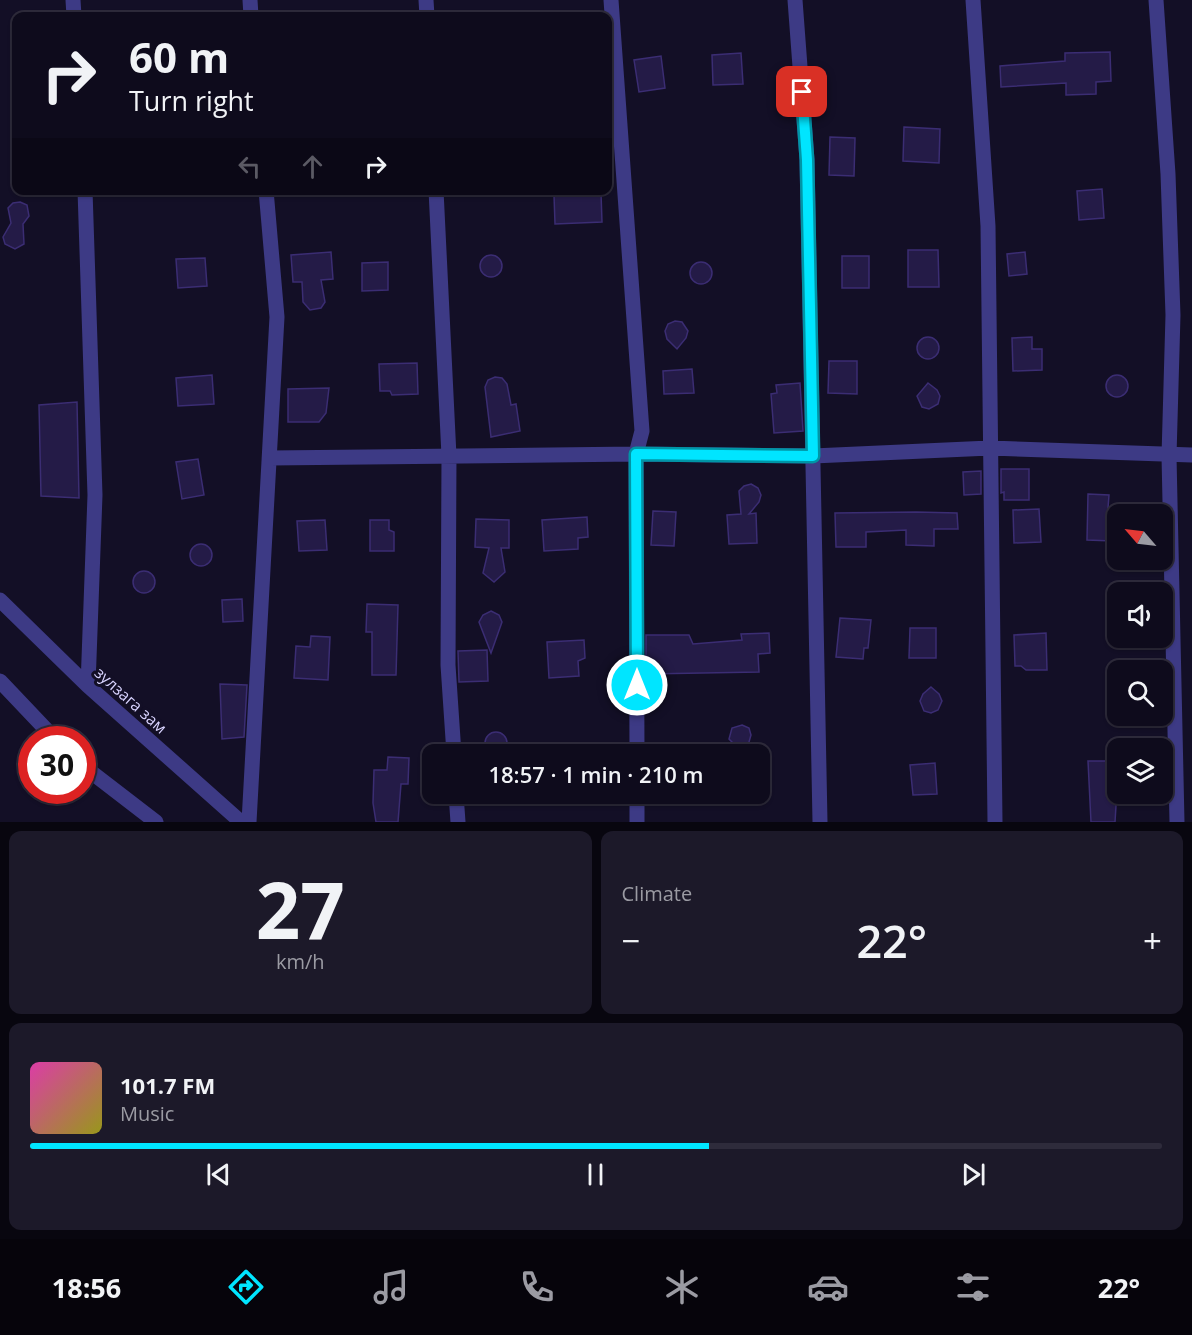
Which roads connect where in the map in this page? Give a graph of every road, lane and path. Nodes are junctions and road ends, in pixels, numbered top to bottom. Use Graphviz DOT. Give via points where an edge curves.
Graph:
graph roads {
  1 [pos="795,0"];
  2 [pos="973,0"];
  3 [pos="1156,0"];
  4 [pos="612,14"];
  5 [pos="85,195"];
  6 [pos="266,195"];
  7 [pos="436,195"];
  8 [pos="990,448"];
  9 [pos="636,454"];
  10 [pos="1192,455"];
  11 [pos="449,456"];
  12 [pos="813,456"];
  13 [pos="1169,456"];
  14 [pos="270,458"];
  15 [pos="0,600"];
  16 [pos="0,681"];
  17 [pos="87,686"];
  18 [pos="43,726"];
  19 [pos="453,744"];
  20 [pos="637,744"];
  21 [pos="96,776"];
  22 [pos="457,804"];
  23 [pos="637,804"];
  24 [pos="156,822"];
  25 [pos="241,822"];
  26 [pos="249,822"];
  27 [pos="458,822"];
  28 [pos="637,822"];
  29 [pos="820,822"];
  30 [pos="995,822"];
  31 [pos="1177,822"];
  1 -- 12 [label="street" via="807,160"];
  2 -- 8 [label="street" via="988,226"];
  3 -- 13 [label="street" via="1173,315"];
  4 -- 9 [label="street" via="642,431"];
  5 -- 17 [label="street" via="95,495"];
  6 -- 14 [label="street" via="277,317"];
  7 -- 11 [label="street"];
  8 -- 12 [label="street"];
  8 -- 13 [label="street"];
  8 -- 30 [label="street"];
  9 -- 11 [label="street"];
  9 -- 12 [label="street"];
  9 -- 20 [label="street"];
  10 -- 13 [label="street"];
  11 -- 14 [label="street"];
  11 -- 19 [label="street" via="448,665"];
  12 -- 29 [label="street"];
  13 -- 31 [label="street"];
  14 -- 26 [label="street"];
  15 -- 17 [label="street, зулзага зам"];
  16 -- 18 [label="street"];
  17 -- 25 [label="street, зулзага зам"];
  21 -- 24 [label="street"];
  22 -- 27 [label="street"];
  23 -- 28 [label="street"];
}
